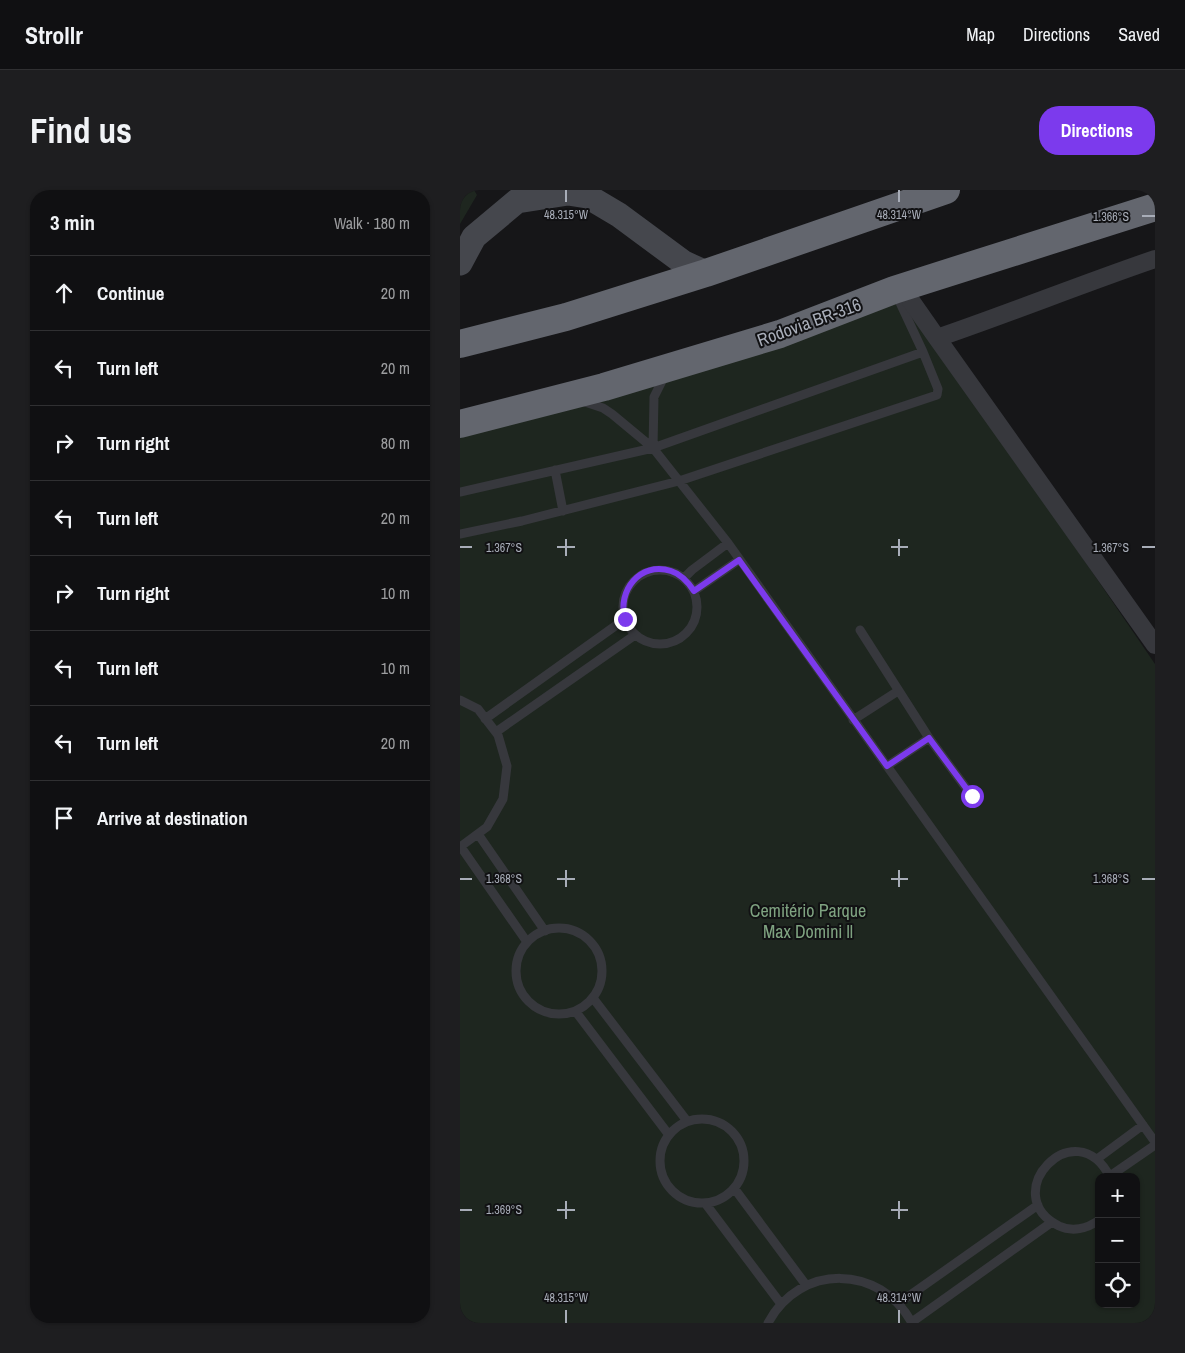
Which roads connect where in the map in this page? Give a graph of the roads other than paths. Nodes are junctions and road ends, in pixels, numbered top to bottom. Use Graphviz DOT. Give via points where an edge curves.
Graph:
graph roads {
  1 [pos="946,190"];
  2 [pos="583,193"];
  3 [pos="525,195"];
  4 [pos="1155,207"];
  5 [pos="1155,259"];
  6 [pos="460,263"];
  7 [pos="706,273"];
  8 [pos="898,289"];
  9 [pos="937,338"];
  10 [pos="460,344"];
  11 [pos="923,352"];
  12 [pos="669,368"];
  13 [pos="568,396"];
  14 [pos="460,424"];
  15 [pos="653,448"];
  16 [pos="555,470"];
  17 [pos="679,482"];
  18 [pos="460,492"];
  19 [pos="563,511"];
  20 [pos="460,534"];
  21 [pos="728,543"];
  22 [pos="739,560"];
  23 [pos="684,578"];
  24 [pos="694,591"];
  25 [pos="625,619"];
  26 [pos="860,630"];
  27 [pos="635,635"];
  28 [pos="1155,646"];
  29 [pos="898,691"];
  30 [pos="460,700"];
  31 [pos="485,719"];
  32 [pos="853,720"];
  33 [pos="496,732"];
  34 [pos="929,738"];
  35 [pos="887,766"];
  36 [pos="972,796"];
  37 [pos="478,834"];
  38 [pos="460,847"];
  39 [pos="544,931"];
  40 [pos="526,942"];
  41 [pos="593,998"];
  42 [pos="576,1012"];
  43 [pos="687,1122"];
  44 [pos="1143,1126"];
  45 [pos="669,1135"];
  46 [pos="1155,1144"];
  47 [pos="1097,1159"];
  48 [pos="1108,1173"];
  49 [pos="1114,1173"];
  50 [pos="734,1188"];
  51 [pos="705,1203"];
  52 [pos="1038,1205"];
  53 [pos="1052,1222"];
  54 [pos="1095,1222"];
  55 [pos="806,1286"];
  56 [pos="899,1303"];
  57 [pos="781,1304"];
  58 [pos="768,1323"];
  59 [pos="912,1323"];
  1 -- 7 [label="highway"];
  2 -- 3 [label="street"];
  2 -- 7 [label="street" via="684,262"];
  3 -- 6 [label="street" via="474,237"];
  4 -- 8 [label="highway, Rodovia BR-316"];
  5 -- 9 [label="street"];
  7 -- 10 [label="highway" via="566,318"];
  8 -- 9 [label="street"];
  8 -- 11 [label="lane"];
  8 -- 12 [label="highway, Rodovia BR-316" via="780,334"];
  9 -- 28 [label="street"];
  11 -- 15 [label="lane"];
  11 -- 17 [label="lane" via="938,389 937,395"];
  12 -- 13 [label="highway, Rodovia BR-316"];
  12 -- 15 [label="lane" via="654,397"];
  13 -- 14 [label="highway, Rodovia BR-316"];
  13 -- 15 [label="lane" via="603,408"];
  15 -- 16 [label="lane"];
  15 -- 17 [label="lane"];
  16 -- 18 [label="lane"];
  16 -- 19 [label="lane"];
  17 -- 19 [label="lane"];
  17 -- 21 [label="lane"];
  19 -- 20 [label="lane"];
  21 -- 22 [label="lane"];
  21 -- 23 [label="lane"];
  22 -- 24 [label="lane"];
  22 -- 32 [label="lane"];
  23 -- 24 [label="lane"];
  23 -- 25 [label="lane" via="670,571 654,570 639,575 623,597"];
  24 -- 27 [label="lane" via="698,605 688,632 662,644 648,642"];
  25 -- 27 [label="lane"];
  25 -- 31 [label="lane"];
  26 -- 29 [label="lane"];
  27 -- 33 [label="lane"];
  29 -- 32 [label="lane"];
  29 -- 34 [label="lane"];
  30 -- 31 [label="lane" via="478,709"];
  31 -- 33 [label="lane"];
  32 -- 35 [label="lane"];
  33 -- 37 [label="lane" via="507,766 503,799 487,827"];
  34 -- 35 [label="lane"];
  34 -- 36 [label="lane"];
  35 -- 44 [label="lane"];
  37 -- 38 [label="lane"];
  37 -- 39 [label="lane"];
  38 -- 40 [label="lane"];
  39 -- 40 [label="lane"];
  39 -- 41 [label="lane" via="559,928 576,931 591,942 600,956 603,972"];
  40 -- 42 [label="lane" via="514,972 518,989 528,1003 542,1012 559,1015"];
  41 -- 42 [label="lane"];
  41 -- 43 [label="lane"];
  42 -- 45 [label="lane"];
  43 -- 45 [label="lane"];
  43 -- 50 [label="lane" via="702,1119 717,1122 730,1130 739,1142 744,1157 742,1173"];
  44 -- 46 [label="lane"];
  44 -- 47 [label="lane"];
  45 -- 51 [label="lane" via="662,1145 659,1162 663,1178 673,1192 688,1201"];
  46 -- 49 [label="lane"];
  47 -- 48 [label="lane"];
  47 -- 52 [label="lane" via="1087,1154 1065,1153 1046,1164 1036,1183"];
  50 -- 51 [label="lane" via="721,1198"];
  50 -- 55 [label="lane"];
  51 -- 57 [label="lane"];
  52 -- 53 [label="lane"];
  52 -- 56 [label="lane"];
  53 -- 54 [label="lane" via="1073,1229"];
  53 -- 59 [label="lane"];
  55 -- 56 [label="lane" via="834,1278 863,1281 876,1286"];
  55 -- 57 [label="lane"];
  56 -- 59 [label="lane"];
  57 -- 58 [label="lane"];
}
